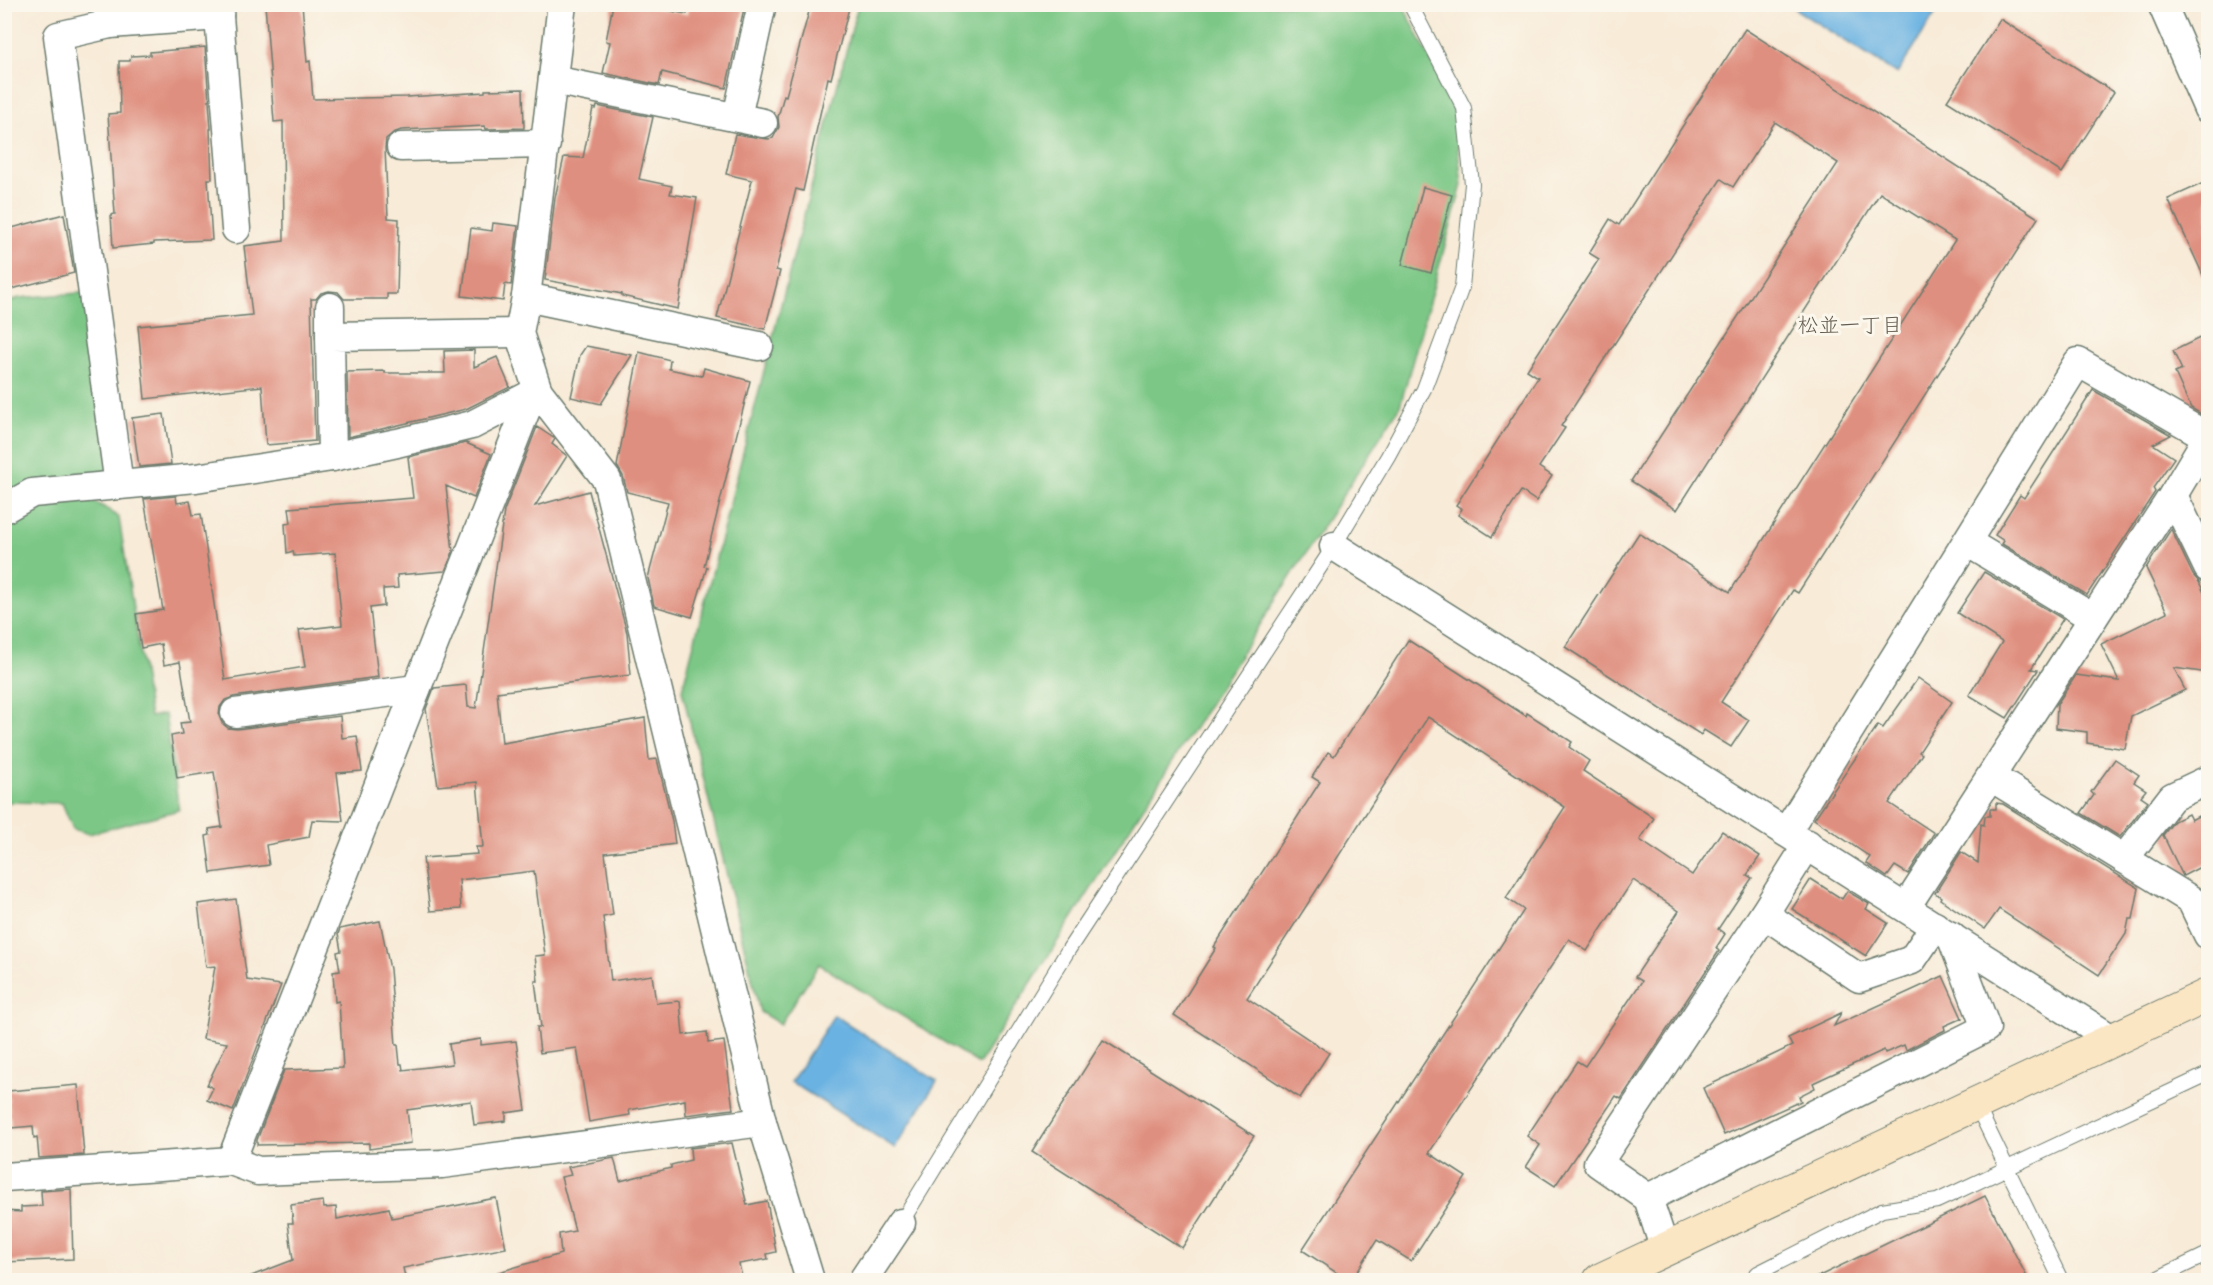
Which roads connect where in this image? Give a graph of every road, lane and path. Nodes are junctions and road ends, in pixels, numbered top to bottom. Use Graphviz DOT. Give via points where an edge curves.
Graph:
graph roads {
  1 [pos="562,4"];
  2 [pos="762,4"];
  3 [pos="1410,4"];
  4 [pos="2162,4"];
  5 [pos="219,10"];
  6 [pos="109,14"];
  7 [pos="553,80"];
  8 [pos="2208,109"];
  9 [pos="546,144"];
  10 [pos="401,147"];
  11 [pos="236,229"];
  12 [pos="526,297"];
  13 [pos="330,307"];
  14 [pos="519,333"];
  15 [pos="330,336"];
  16 [pos="759,346"];
  17 [pos="538,391"];
  18 [pos="2208,438"];
  19 [pos="332,457"];
  20 [pos="119,485"];
  21 [pos="2172,495"];
  22 [pos="4,508"];
  23 [pos="1967,542"];
  24 [pos="1334,546"];
  25 [pos="2208,568"];
  26 [pos="2093,618"];
  27 [pos="416,689"];
  28 [pos="235,712"];
  29 [pos="1991,777"];
  30 [pos="2208,780"];
  31 [pos="1797,837"];
  32 [pos="2124,859"];
  33 [pos="1906,907"];
  34 [pos="1764,914"];
  35 [pos="1943,931"];
  36 [pos="2208,935"];
  37 [pos="2208,995"];
  38 [pos="2112,1039"];
  39 [pos="2208,1074"];
  40 [pos="1976,1104"];
  41 [pos="762,1122"];
  42 [pos="231,1161"];
  43 [pos="2008,1168"];
  44 [pos="4,1177"];
  45 [pos="1648,1198"];
  46 [pos="901,1223"];
  47 [pos="1665,1250"];
  48 [pos="2208,1254"];
  49 [pos="810,1281"];
  50 [pos="863,1281"];
  51 [pos="1600,1281"];
  52 [pos="1751,1281"];
  53 [pos="2061,1281"];
  54 [pos="2154,1281"];
  1 -- 7 [label="street"];
  2 -- 7 [label="street" via="750,120"];
  3 -- 24 [label="lane" via="1464,108 1472,184 1462,287 1424,389"];
  4 -- 8 [label="street"];
  5 -- 6 [label="street"];
  5 -- 11 [label="street"];
  6 -- 20 [label="street" via="58,36"];
  7 -- 9 [label="street"];
  9 -- 10 [label="street"];
  9 -- 12 [label="street"];
  12 -- 14 [label="street"];
  12 -- 16 [label="street"];
  13 -- 15 [label="street"];
  14 -- 15 [label="street"];
  14 -- 17 [label="street"];
  15 -- 19 [label="street"];
  17 -- 19 [label="street" via="472,425"];
  17 -- 27 [label="street" via="526,411"];
  17 -- 41 [label="street" via="607,480"];
  18 -- 21 [label="street"];
  18 -- 23 [label="street" via="2078,363"];
  19 -- 20 [label="street" via="196,478"];
  20 -- 22 [label="street" via="32,493"];
  21 -- 25 [label="street"];
  21 -- 26 [label="street"];
  23 -- 26 [label="street"];
  23 -- 31 [label="street"];
  24 -- 31 [label="street"];
  24 -- 46 [label="lane" via="1067,952"];
  26 -- 29 [label="street"];
  27 -- 28 [label="street"];
  27 -- 42 [label="street"];
  29 -- 32 [label="street"];
  29 -- 33 [label="street"];
  30 -- 32 [label="street" via="2172,797"];
  31 -- 33 [label="street"];
  31 -- 34 [label="street"];
  32 -- 36 [label="street" via="2191,900"];
  33 -- 35 [label="street"];
  34 -- 35 [label="street" via="1860,978 1912,960"];
  34 -- 45 [label="street" via="1598,1163"];
  35 -- 38 [label="street"];
  35 -- 45 [label="street" via="1986,1028"];
  37 -- 38 [label="street"];
  38 -- 40 [label="street"];
  39 -- 43 [label="lane"];
  40 -- 43 [label="lane"];
  40 -- 47 [label="street"];
  41 -- 42 [label="street" via="442,1164 258,1171"];
  41 -- 49 [label="street"];
  42 -- 44 [label="street"];
  43 -- 52 [label="lane" via="1937,1201 1882,1210 1758,1273"];
  43 -- 53 [label="lane"];
  45 -- 47 [label="street"];
  46 -- 50 [label="street"];
  47 -- 51 [label="street"];
  48 -- 54 [label="lane"];
}
